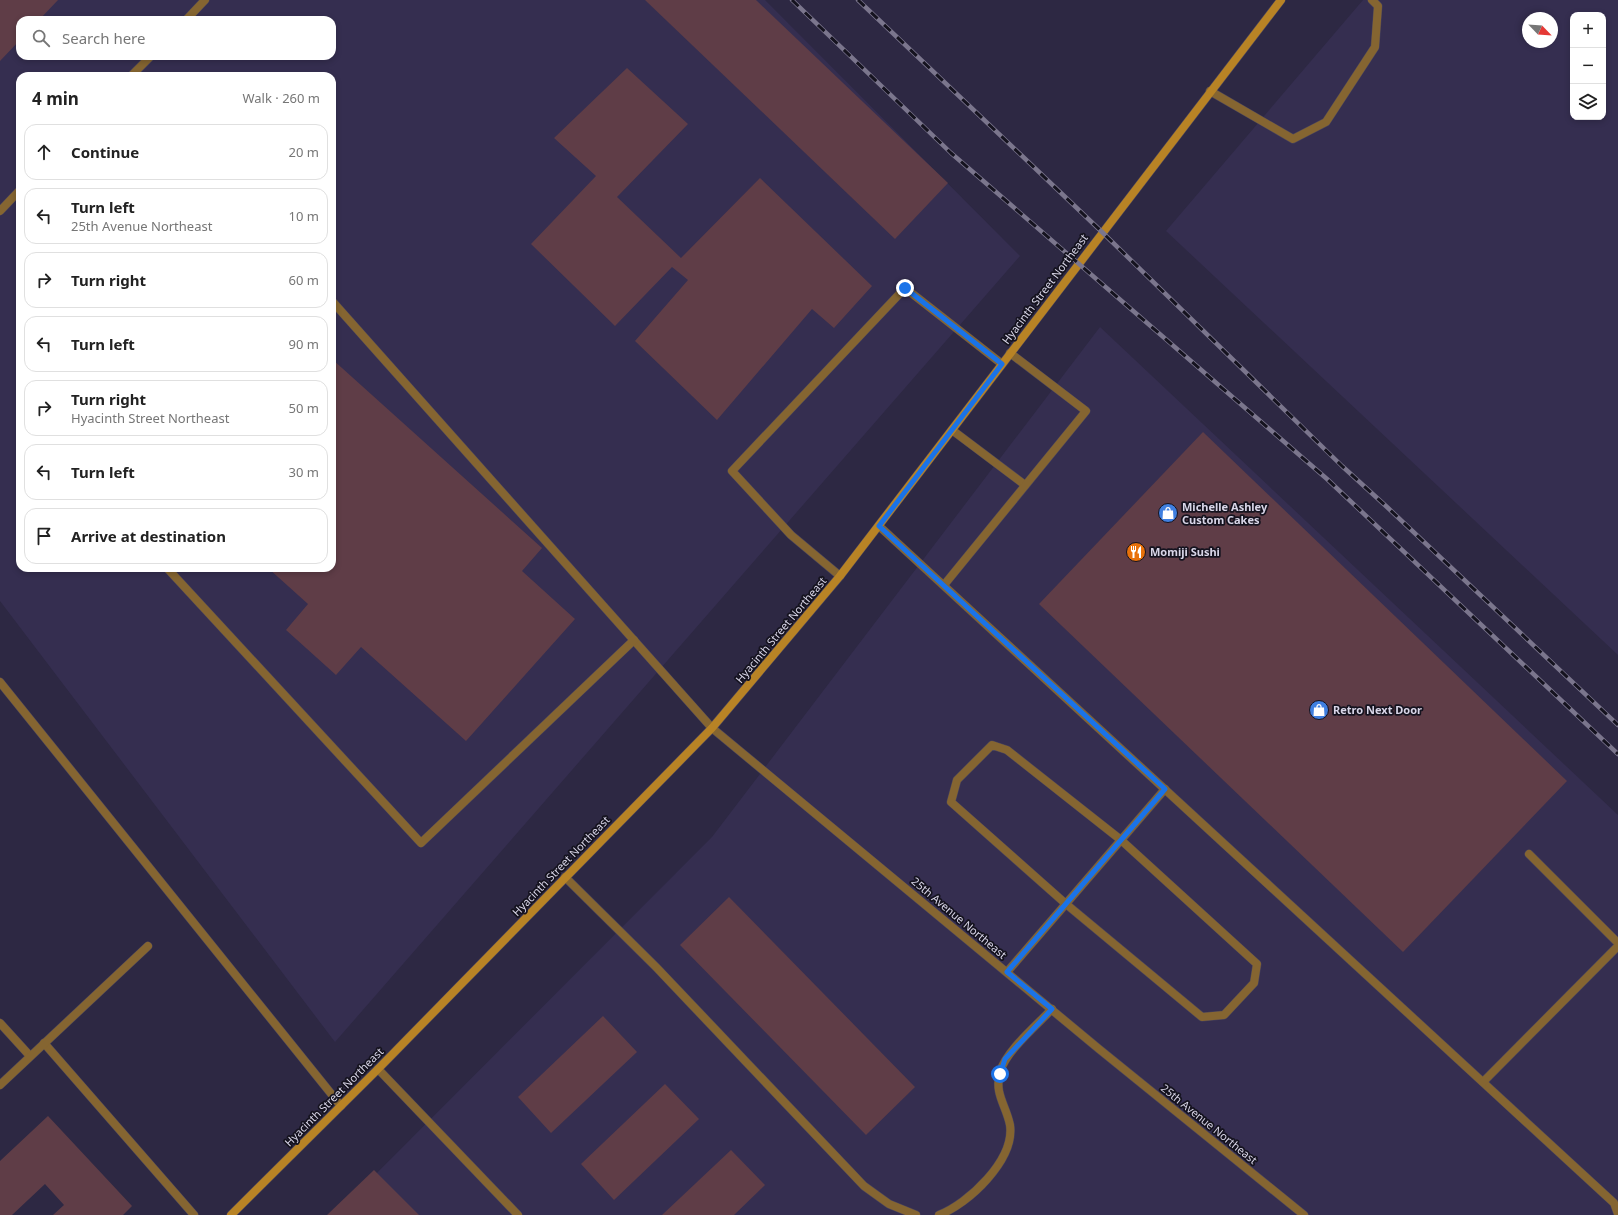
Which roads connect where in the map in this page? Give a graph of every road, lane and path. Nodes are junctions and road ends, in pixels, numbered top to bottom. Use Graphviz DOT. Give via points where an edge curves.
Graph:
graph roads {
  1 [pos="205,0"];
  2 [pos="1281,0"];
  3 [pos="1372,0"];
  4 [pos="190,16"];
  5 [pos="147,60"];
  6 [pos="135,72"];
  7 [pos="1210,91"];
  8 [pos="16,194"];
  9 [pos="0,211"];
  10 [pos="336,305"];
  11 [pos="1010,354"];
  12 [pos="1002,364"];
  13 [pos="952,430"];
  14 [pos="1025,485"];
  15 [pos="879,526"];
  16 [pos="171,572"];
  17 [pos="840,576"];
  18 [pos="944,585"];
  19 [pos="634,640"];
  20 [pos="0,682"];
  21 [pos="712,728"];
  22 [pos="1165,789"];
  23 [pos="1121,840"];
  24 [pos="1529,854"];
  25 [pos="565,877"];
  26 [pos="1066,904"];
  27 [pos="1618,942"];
  28 [pos="148,946"];
  29 [pos="1618,946"];
  30 [pos="1007,972"];
  31 [pos="1052,1009"];
  32 [pos="0,1023"];
  33 [pos="44,1043"];
  34 [pos="30,1056"];
  35 [pos="378,1069"];
  36 [pos="1483,1082"];
  37 [pos="0,1084"];
  38 [pos="341,1106"];
  39 [pos="1618,1214"];
  40 [pos="194,1215"];
  41 [pos="231,1215"];
  42 [pos="518,1215"];
  43 [pos="916,1215"];
  44 [pos="939,1215"];
  45 [pos="1304,1215"];
  1 -- 4 [label="street"];
  2 -- 7 [label="main road, Hyacinth Street Northeast"];
  3 -- 7 [label="street" via="1378,6 1375,47 1326,122 1293,139"];
  5 -- 6 [label="street"];
  7 -- 11 [label="main road, Hyacinth Street Northeast"];
  8 -- 9 [label="street"];
  10 -- 19 [label="street, 25th Avenue Northeast"];
  11 -- 12 [label="main road, Hyacinth Street Northeast"];
  11 -- 14 [label="street" via="1086,411"];
  12 -- 13 [label="main road, Hyacinth Street Northeast"];
  12 -- 17 [label="street" via="905,288 732,471 791,535"];
  13 -- 14 [label="street"];
  13 -- 15 [label="main road, Hyacinth Street Northeast"];
  14 -- 18 [label="street"];
  15 -- 17 [label="main road, Hyacinth Street Northeast"];
  15 -- 18 [label="street"];
  16 -- 19 [label="street" via="422,843"];
  17 -- 21 [label="main road, Hyacinth Street Northeast"];
  18 -- 22 [label="street"];
  19 -- 21 [label="street, 25th Avenue Northeast"];
  20 -- 38 [label="street"];
  21 -- 25 [label="main road, Hyacinth Street Northeast"];
  21 -- 30 [label="street, 25th Avenue Northeast"];
  22 -- 23 [label="street"];
  22 -- 36 [label="street"];
  23 -- 26 [label="street"];
  23 -- 26 [label="street" via="1007,750 992,745 957,780 951,802"];
  23 -- 26 [label="street" via="1257,964 1254,983 1224,1015 1202,1017"];
  24 -- 27 [label="street"];
  25 -- 35 [label="main road, Hyacinth Street Northeast"];
  25 -- 43 [label="street" via="656,967 864,1186 890,1204"];
  26 -- 30 [label="street"];
  28 -- 33 [label="street"];
  29 -- 36 [label="street"];
  30 -- 31 [label="street, 25th Avenue Northeast"];
  31 -- 44 [label="street" via="1005,1059 1000,1074 998,1089 1010,1126 1008,1146 1003,1159 978,1190"];
  31 -- 45 [label="street, 25th Avenue Northeast"];
  32 -- 34 [label="street"];
  33 -- 34 [label="street"];
  33 -- 40 [label="street"];
  34 -- 37 [label="street"];
  35 -- 38 [label="main road, Hyacinth Street Northeast"];
  35 -- 42 [label="street"];
  36 -- 39 [label="street" via="1614,1203"];
  38 -- 41 [label="main road, Hyacinth Street Northeast"];
}
